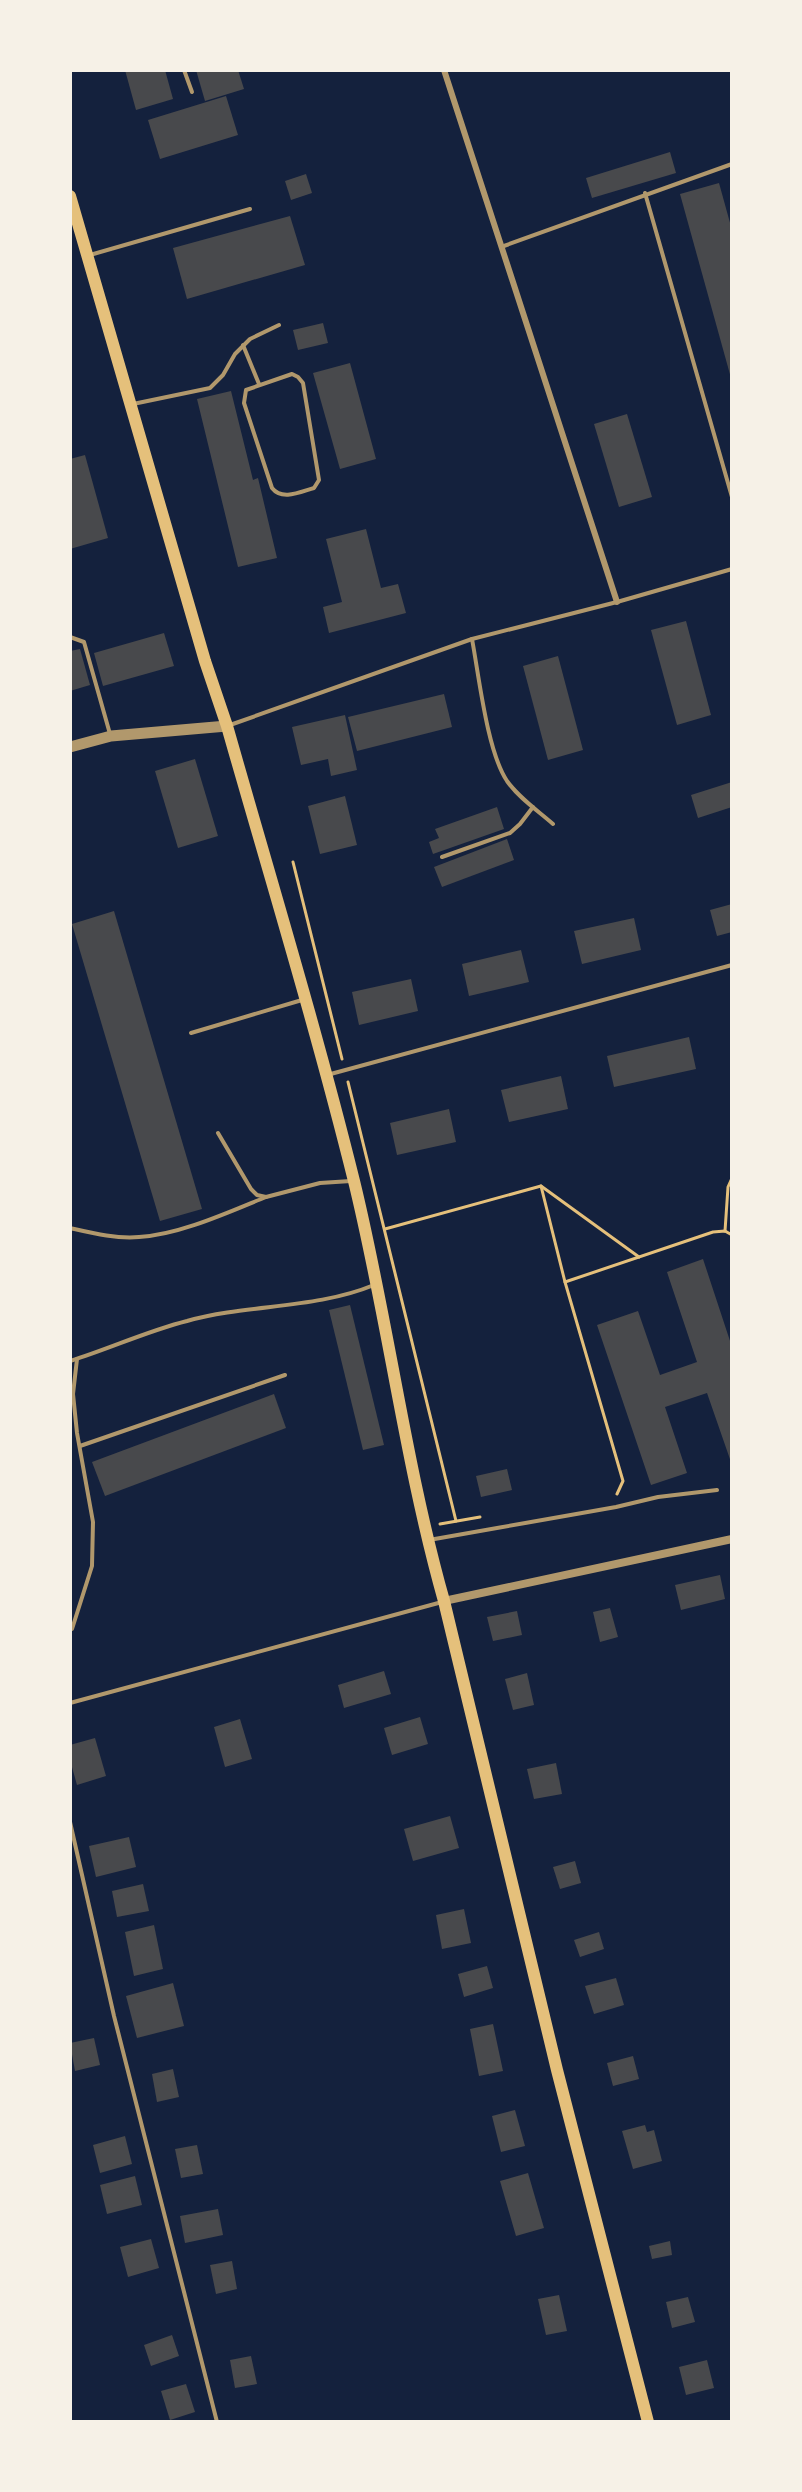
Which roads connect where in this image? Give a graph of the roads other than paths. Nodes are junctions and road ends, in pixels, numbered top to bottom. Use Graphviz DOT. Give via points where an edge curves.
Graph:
graph roads {
  1 [pos="184,70"];
  2 [pos="444,70"];
  3 [pos="192,92"];
  4 [pos="732,164"];
  5 [pos="645,193"];
  6 [pos="70,196"];
  7 [pos="250,209"];
  8 [pos="501,247"];
  9 [pos="88,256"];
  10 [pos="279,325"];
  11 [pos="243,345"];
  12 [pos="259,384"];
  13 [pos="131,405"];
  14 [pos="732,497"];
  15 [pos="732,569"];
  16 [pos="617,602"];
  17 [pos="70,637"];
  18 [pos="472,639"];
  19 [pos="227,726"];
  20 [pos="111,736"];
  21 [pos="70,747"];
  22 [pos="533,807"];
  23 [pos="553,824"];
  24 [pos="442,857"];
  25 [pos="732,965"];
  26 [pos="305,999"];
  27 [pos="191,1033"];
  28 [pos="325,1075"];
  29 [pos="218,1133"];
  30 [pos="354,1181"];
  31 [pos="266,1197"];
  32 [pos="70,1228"];
  33 [pos="377,1284"];
  34 [pos="77,1359"];
  35 [pos="70,1361"];
  36 [pos="285,1375"];
  37 [pos="80,1446"];
  38 [pos="717,1490"];
  39 [pos="426,1534"];
  40 [pos="732,1539"];
  41 [pos="444,1601"];
  42 [pos="72,1629"];
  43 [pos="70,1703"];
  44 [pos="70,1822"];
  45 [pos="217,2422"];
  46 [pos="648,2422"];
  1 -- 3 [label="lane"];
  2 -- 8 [label="street"];
  4 -- 5 [label="lane"];
  5 -- 8 [label="lane"];
  5 -- 14 [label="lane"];
  6 -- 9 [label="main road"];
  7 -- 9 [label="lane"];
  8 -- 16 [label="street"];
  9 -- 13 [label="main road"];
  10 -- 11 [label="lane"];
  11 -- 12 [label="lane"];
  11 -- 13 [label="lane" via="210,388"];
  12 -- 12 [label="lane" via="246,390 244,403 272,488 283,496 314,488 319,480 303,383 292,374"];
  13 -- 19 [label="main road"];
  15 -- 16 [label="lane"];
  16 -- 18 [label="lane"];
  17 -- 20 [label="lane" via="84,642"];
  18 -- 19 [label="lane"];
  18 -- 22 [label="lane" via="496,758 505,779"];
  19 -- 20 [label="street"];
  19 -- 26 [label="main road"];
  20 -- 21 [label="street"];
  22 -- 23 [label="lane"];
  22 -- 24 [label="lane" via="510,833"];
  25 -- 28 [label="lane"];
  26 -- 27 [label="lane"];
  26 -- 28 [label="main road"];
  28 -- 30 [label="main road"];
  29 -- 31 [label="lane" via="251,1189"];
  30 -- 31 [label="lane" via="320,1183"];
  30 -- 33 [label="main road"];
  31 -- 32 [label="lane" via="199,1224 140,1238"];
  33 -- 34 [label="lane" via="349,1295 186,1321"];
  33 -- 39 [label="main road"];
  34 -- 35 [label="lane"];
  34 -- 37 [label="lane" via="73,1394"];
  36 -- 37 [label="lane"];
  37 -- 42 [label="lane" via="93,1522 92,1566"];
  38 -- 39 [label="lane"];
  39 -- 41 [label="main road"];
  40 -- 41 [label="street"];
  41 -- 43 [label="lane"];
  41 -- 46 [label="main road"];
  44 -- 45 [label="lane"];
}
